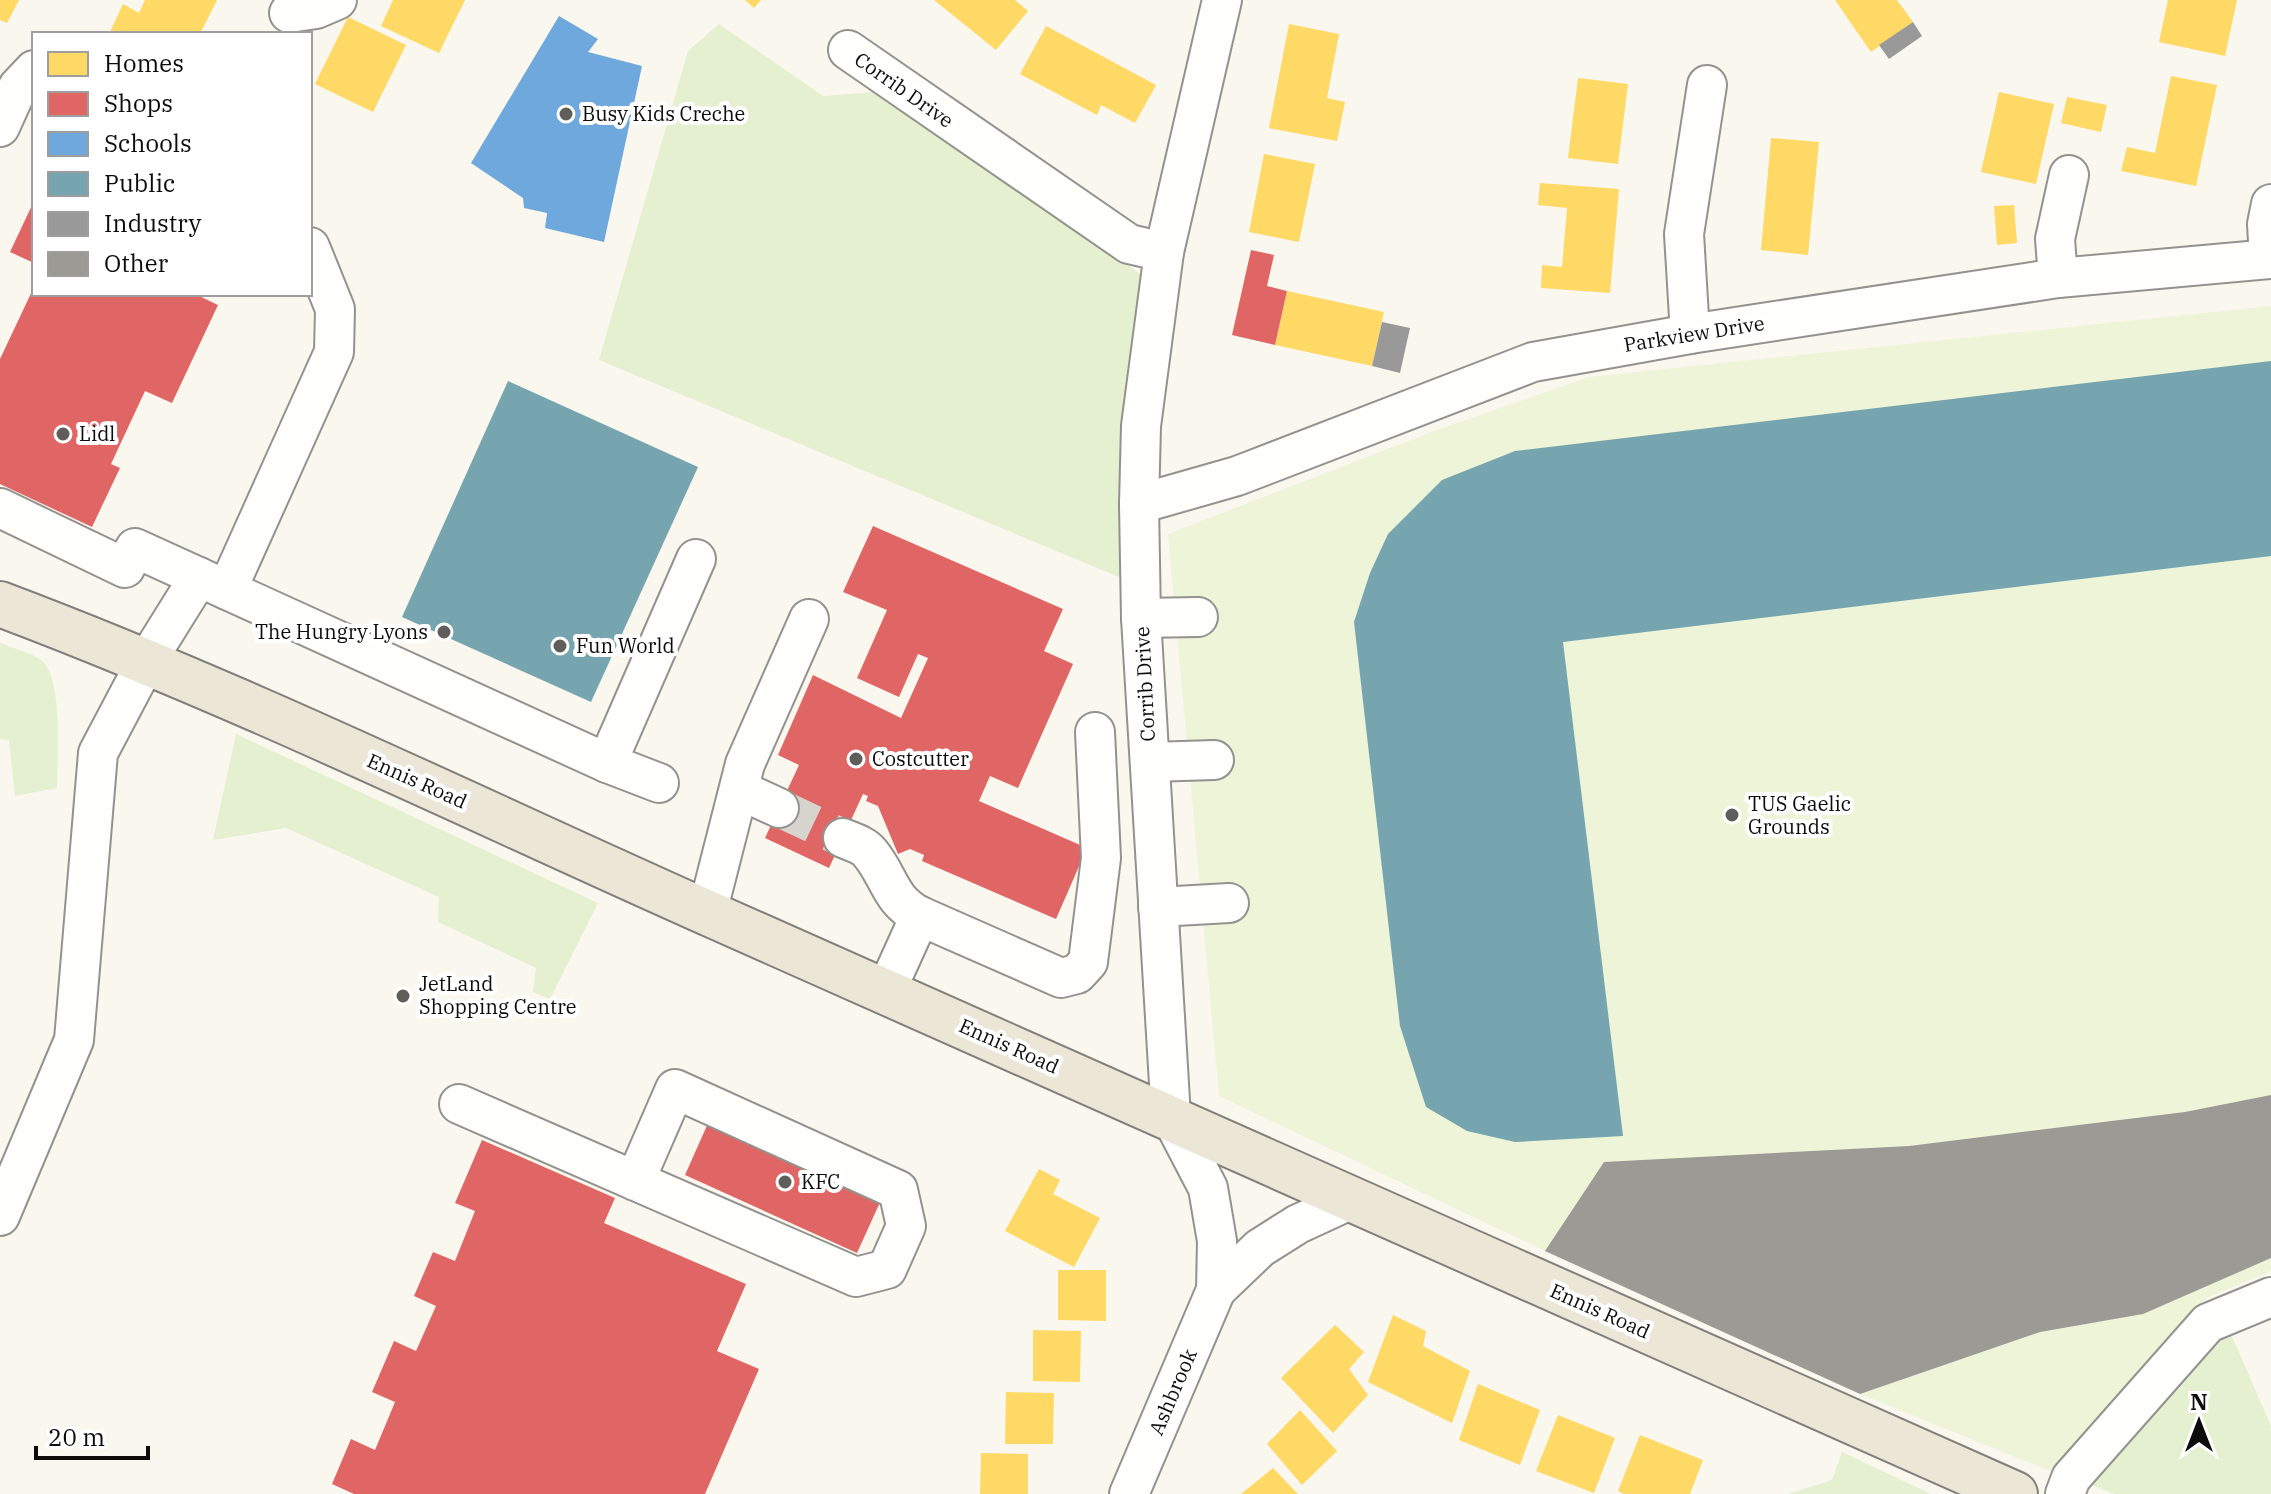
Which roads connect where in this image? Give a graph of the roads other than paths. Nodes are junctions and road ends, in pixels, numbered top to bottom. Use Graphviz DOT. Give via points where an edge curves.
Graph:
graph roads {
  1 [pos="337,0"];
  2 [pos="1222,0"];
  3 [pos="282,16"];
  4 [pos="848,50"];
  5 [pos="32,72"];
  6 [pos="1707,85"];
  7 [pos="0,127"];
  8 [pos="2069,175"];
  9 [pos="2271,204"];
  10 [pos="312,252"];
  11 [pos="1164,252"];
  12 [pos="2270,259"];
  13 [pos="2058,278"];
  14 [pos="1690,334"];
  15 [pos="1139,504"];
  16 [pos="0,508"];
  17 [pos="696,559"];
  18 [pos="213,584"];
  19 [pos="0,604"];
  20 [pos="1198,617"];
  21 [pos="1141,618"];
  22 [pos="809,619"];
  23 [pos="146,662"];
  24 [pos="1095,732"];
  25 [pos="1214,760"];
  26 [pos="1150,762"];
  27 [pos="607,763"];
  28 [pos="659,783"];
  29 [pos="740,790"];
  30 [pos="779,808"];
  31 [pos="843,838"];
  32 [pos="1155,856"];
  33 [pos="1101,858"];
  34 [pos="1229,903"];
  35 [pos="1158,907"];
  36 [pos="707,913"];
  37 [pos="920,916"];
  38 [pos="886,991"];
  39 [pos="459,1104"];
  40 [pos="1171,1117"];
  41 [pos="635,1181"];
  42 [pos="1350,1200"];
  43 [pos="0,1216"];
  44 [pos="1216,1290"];
  45 [pos="2271,1297"];
  46 [pos="1129,1494"];
  47 [pos="2015,1494"];
  48 [pos="2065,1494"];
  1 -- 3 [label="street"];
  2 -- 11 [label="street, Corrib Drive"];
  4 -- 11 [label="street, Corrib Drive" via="1129,244"];
  5 -- 7 [label="street" via="18,87"];
  6 -- 14 [label="street" via="1684,234"];
  8 -- 13 [label="street" via="2055,239"];
  9 -- 12 [label="street"];
  10 -- 18 [label="street" via="335,309 334,352"];
  11 -- 15 [label="street, Corrib Drive" via="1141,426"];
  12 -- 13 [label="street, Parkview Drive"];
  13 -- 14 [label="street, Parkview Drive"];
  14 -- 15 [label="street, Parkview Drive" via="1533,362 1237,476"];
  15 -- 21 [label="street, Corrib Drive"];
  16 -- 18 [label="street" via="125,568 135,548"];
  17 -- 27 [label="street"];
  18 -- 23 [label="street"];
  18 -- 27 [label="street"];
  19 -- 23 [label="main road, Ennis Road"];
  20 -- 21 [label="street"];
  21 -- 26 [label="street, Corrib Drive"];
  22 -- 29 [label="street" via="745,764"];
  23 -- 36 [label="main road, Ennis Road"];
  23 -- 43 [label="street" via="98,753 74,1040"];
  24 -- 33 [label="street"];
  25 -- 26 [label="street"];
  26 -- 32 [label="street, Corrib Drive"];
  27 -- 28 [label="street"];
  29 -- 30 [label="street"];
  29 -- 36 [label="street"];
  31 -- 37 [label="street" via="870,853 897,901"];
  32 -- 33 [label="street"];
  32 -- 35 [label="street, Corrib Drive"];
  33 -- 37 [label="street" via="1088,962 1077,974 1061,978"];
  34 -- 35 [label="street"];
  35 -- 40 [label="street, Corrib Drive"];
  36 -- 38 [label="main road, Ennis Road"];
  37 -- 38 [label="street"];
  38 -- 40 [label="main road, Ennis Road"];
  39 -- 41 [label="street"];
  40 -- 42 [label="main road, Ennis Road"];
  40 -- 44 [label="street, Ashbrook" via="1208,1188 1217,1241"];
  41 -- 41 [label="street" via="856,1277 887,1269 906,1226 898,1190 675,1089"];
  42 -- 44 [label="street, Ashbrook" via="1260,1248"];
  42 -- 47 [label="main road, Ennis Road"];
  44 -- 46 [label="street, Ashbrook"];
  45 -- 48 [label="street" via="2208,1323 2071,1478"];
}
